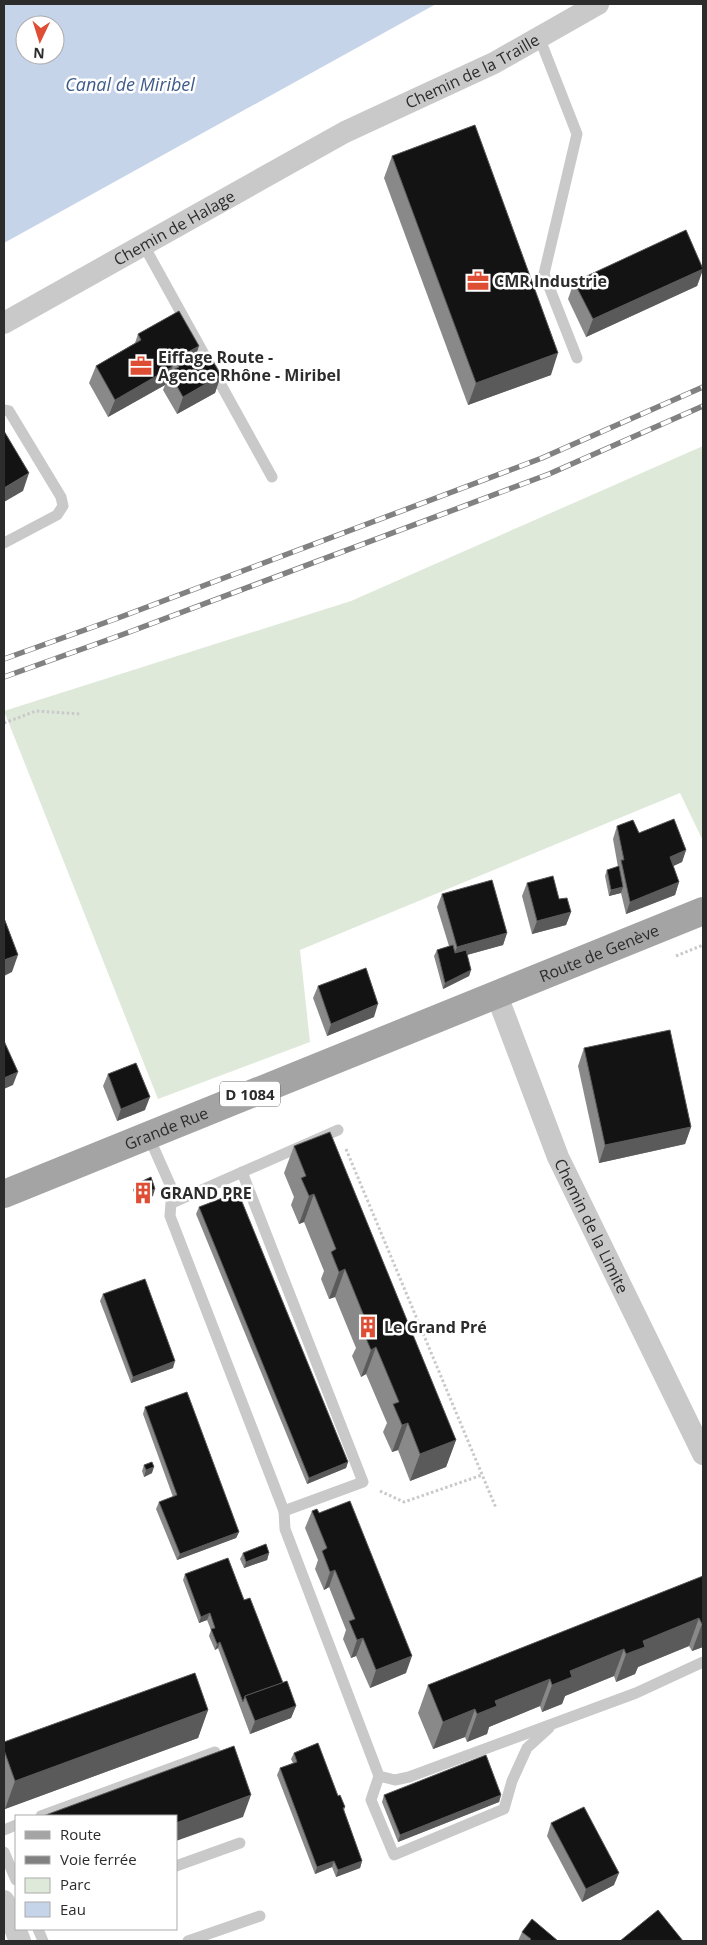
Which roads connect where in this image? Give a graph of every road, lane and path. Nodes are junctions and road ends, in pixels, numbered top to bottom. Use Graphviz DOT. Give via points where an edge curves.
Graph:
graph roads {
  1 [pos="598,4"];
  2 [pos="539,37"];
  3 [pos="346,132"];
  4 [pos="143,244"];
  5 [pos="4,323"];
  6 [pos="577,358"];
  7 [pos="4,410"];
  8 [pos="272,477"];
  9 [pos="4,543"];
  10 [pos="80,714"];
  11 [pos="4,723"];
  12 [pos="703,911"];
  13 [pos="496,994"];
  14 [pos="338,1130"];
  15 [pos="148,1135"];
  16 [pos="242,1172"];
  17 [pos="4,1194"];
  18 [pos="172,1203"];
  19 [pos="703,1454"];
  20 [pos="482,1474"];
  21 [pos="364,1482"];
  22 [pos="496,1508"];
  23 [pos="284,1511"];
  24 [pos="703,1662"];
  25 [pos="554,1724"];
  26 [pos="214,1752"];
  27 [pos="379,1776"];
  28 [pos="44,1815"];
  29 [pos="240,1843"];
  30 [pos="4,1852"];
  31 [pos="178,1865"];
  32 [pos="15,1878"];
  33 [pos="4,1902"];
  34 [pos="260,1916"];
  35 [pos="15,1929"];
  36 [pos="188,1941"];
  1 -- 2 [label="street, Chemin de la Traille"];
  2 -- 3 [label="street, Chemin de la Traille" via="494,63"];
  2 -- 6 [label="lane" via="577,134 544,274"];
  3 -- 4 [label="street, Chemin de Halage"];
  4 -- 5 [label="street, Chemin de Halage"];
  4 -- 8 [label="lane"];
  7 -- 9 [label="lane" via="9,411 61,497 63,506 57,515"];
  10 -- 11 [label="path" via="36,711"];
  12 -- 13 [label="main road, Route de Genève / D 1084"];
  13 -- 15 [label="main road, Grande Rue / D 1084"];
  13 -- 19 [label="street, Chemin de la Limite" via="558,1156"];
  14 -- 16 [label="lane"];
  14 -- 20 [label="path"];
  15 -- 17 [label="main road, Grande Rue / D 1084"];
  15 -- 18 [label="lane" via="172,1190"];
  16 -- 18 [label="lane"];
  16 -- 21 [label="lane"];
  18 -- 23 [label="lane" via="170,1216"];
  20 -- 21 [label="path" via="404,1502"];
  20 -- 22 [label="path"];
  21 -- 23 [label="lane"];
  23 -- 27 [label="lane" via="285,1529"];
  24 -- 25 [label="lane" via="636,1693"];
  25 -- 27 [label="lane" via="409,1777 395,1780"];
  25 -- 27 [label="lane" via="527,1748 504,1809 394,1855 371,1800"];
  26 -- 28 [label="lane"];
  29 -- 31 [label="lane"];
  30 -- 32 [label="lane"];
  33 -- 35 [label="street"];
  34 -- 36 [label="lane"];
}
